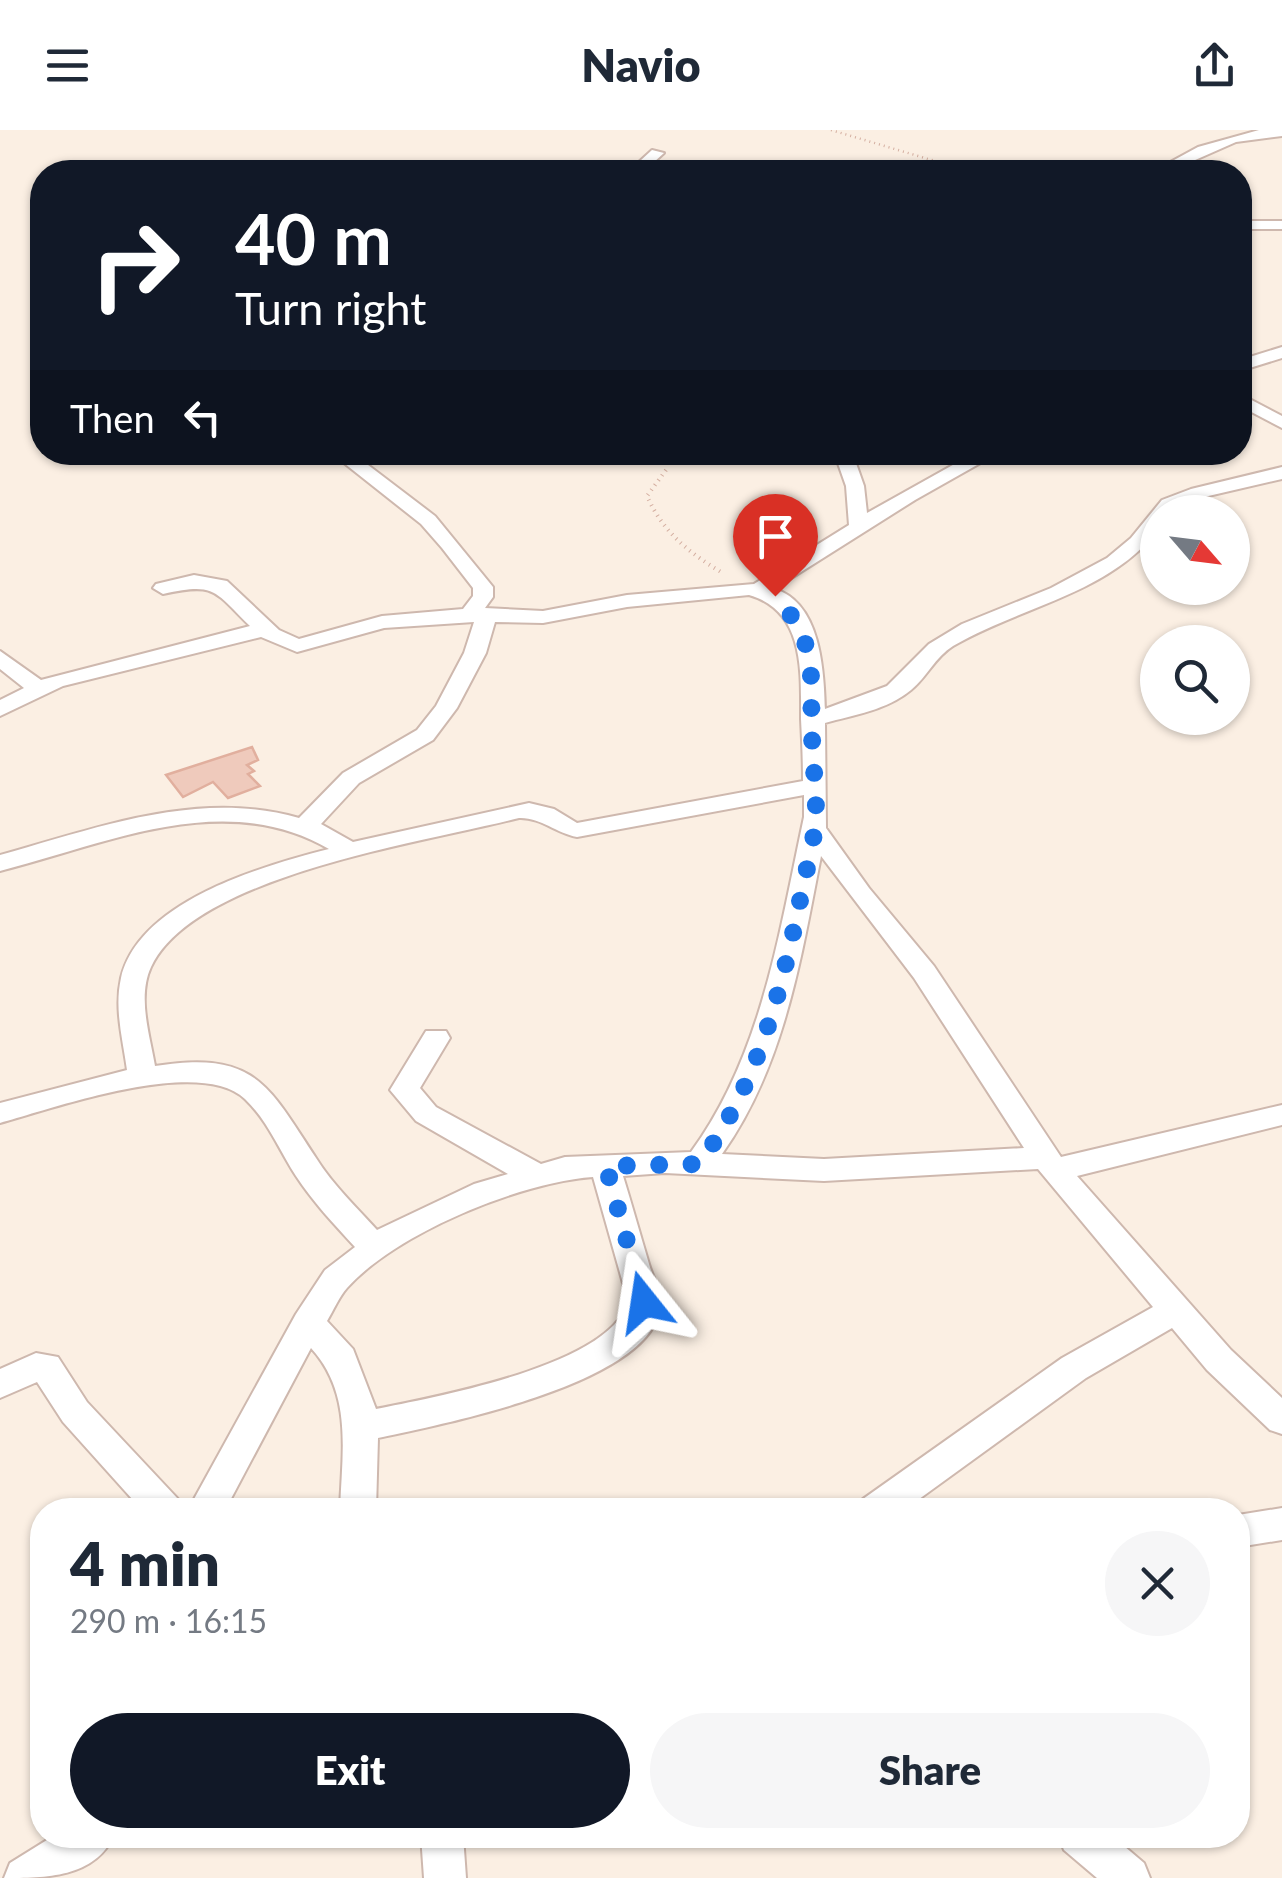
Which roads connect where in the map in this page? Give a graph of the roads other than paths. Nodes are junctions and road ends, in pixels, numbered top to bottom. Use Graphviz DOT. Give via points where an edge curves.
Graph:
graph roads {
  1 [pos="1282,132"];
  2 [pos="657,153"];
  3 [pos="649,160"];
  4 [pos="1180,160"];
  5 [pos="1252,225"];
  6 [pos="1282,225"];
  7 [pos="1282,352"];
  8 [pos="1252,362"];
  9 [pos="1252,406"];
  10 [pos="1282,423"];
  11 [pos="356,465"];
  12 [pos="848,465"];
  13 [pos="966,465"];
  14 [pos="1282,473"];
  15 [pos="1186,495"];
  16 [pos="859,530"];
  17 [pos="1140,541"];
  18 [pos="163,588"];
  19 [pos="755,589"];
  20 [pos="479,613"];
  21 [pos="266,628"];
  22 [pos="0,658"];
  23 [pos="39,689"];
  24 [pos="0,708"];
  25 [pos="812,720"];
  26 [pos="814,786"];
  27 [pos="306,825"];
  28 [pos="814,828"];
  29 [pos="352,852"];
  30 [pos="0,863"];
  31 [pos="436,1038"];
  32 [pos="143,1079"];
  33 [pos="0,1113"];
  34 [pos="1282,1114"];
  35 [pos="699,1164"];
  36 [pos="1050,1164"];
  37 [pos="606,1166"];
  38 [pos="537,1176"];
  39 [pos="375,1248"];
  40 [pos="1175,1310"];
  41 [pos="308,1322"];
  42 [pos="0,1384"];
  43 [pos="1282,1420"];
  44 [pos="361,1427"];
  45 [pos="154,1498"];
  46 [pos="213,1498"];
  47 [pos="358,1498"];
  48 [pos="893,1498"];
  49 [pos="1282,1524"];
  50 [pos="1250,1529"];
  51 [pos="72,1848"];
  52 [pos="443,1848"];
  53 [pos="1094,1848"];
  54 [pos="24,1878"];
  55 [pos="444,1878"];
  56 [pos="1129,1878"];
  1 -- 4 [label="street" via="1208,144"];
  2 -- 3 [label="street"];
  5 -- 6 [label="street"];
  7 -- 8 [label="street"];
  9 -- 10 [label="street"];
  11 -- 20 [label="street" via="449,544 483,587"];
  12 -- 16 [label="street"];
  13 -- 16 [label="street"];
  14 -- 15 [label="street"];
  16 -- 19 [label="street"];
  17 -- 25 [label="street" via="1073,588 942,644 884,697"];
  18 -- 21 [label="street" via="194,581 220,585"];
  19 -- 20 [label="street" via="543,617"];
  19 -- 25 [label="street" via="775,596 807,641"];
  20 -- 21 [label="street" via="382,622 303,645 280,641"];
  20 -- 27 [label="street" via="475,653 424,735 351,778"];
  21 -- 23 [label="street"];
  22 -- 23 [label="street"];
  23 -- 24 [label="street"];
  25 -- 26 [label="street"];
  26 -- 28 [label="street"];
  26 -- 29 [label="street" via="577,830 540,811 518,811"];
  27 -- 29 [label="street"];
  27 -- 30 [label="street" via="226,810"];
  28 -- 35 [label="street" via="786,966 754,1072"];
  28 -- 36 [label="street" via="924,972"];
  29 -- 32 [label="street" via="246,883 190,909 152,940 130,995"];
  31 -- 38 [label="street" via="406,1080 411,1101"];
  32 -- 33 [label="street"];
  32 -- 39 [label="street" via="221,1072 246,1084 314,1180"];
  34 -- 36 [label="street"];
  35 -- 36 [label="street" via="824,1170"];
  35 -- 37 [label="street"];
  36 -- 40 [label="street"];
  37 -- 38 [label="street"];
  37 -- 44 [label="street" via="642,1288 638,1324 602,1356 446,1410"];
  38 -- 39 [label="street" via="467,1200"];
  39 -- 41 [label="street" via="336,1279"];
  40 -- 43 [label="street"];
  40 -- 48 [label="street" via="1074,1368"];
  41 -- 44 [label="street" via="342,1359"];
  41 -- 46 [label="street"];
  42 -- 45 [label="street" via="46,1367 75,1412"];
  44 -- 47 [label="street"];
  49 -- 50 [label="street"];
  51 -- 54 [label="street"];
  52 -- 55 [label="street"];
  53 -- 56 [label="street"];
}
